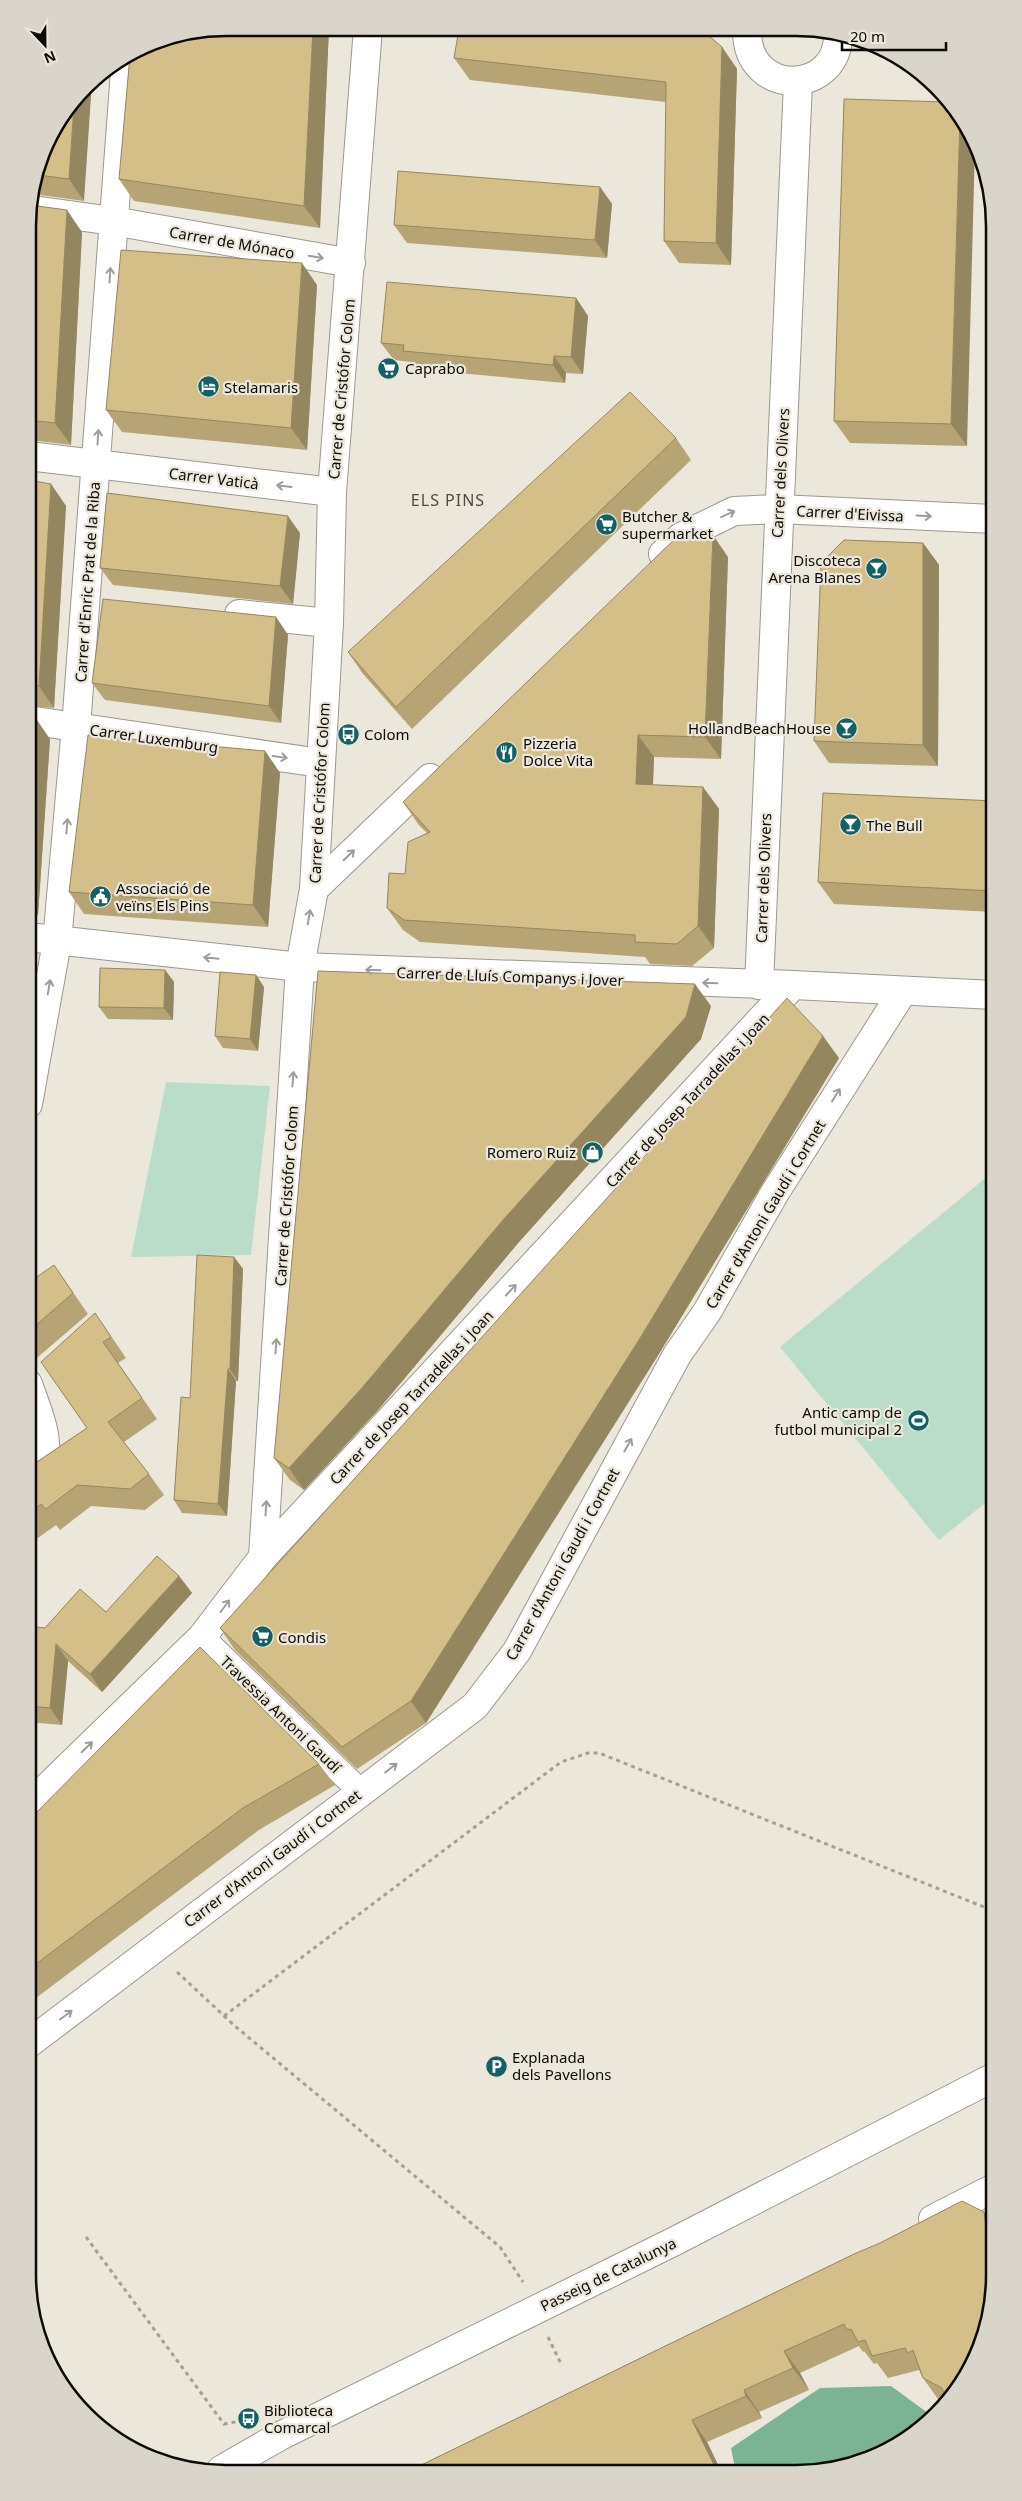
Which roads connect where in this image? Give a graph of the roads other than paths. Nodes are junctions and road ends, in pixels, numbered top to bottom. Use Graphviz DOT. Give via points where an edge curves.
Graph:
graph roads {
  1 [pos="367,36"];
  2 [pos="745,36"];
  3 [pos="838,41"];
  4 [pos="125,65"];
  5 [pos="798,82"];
  6 [pos="37,210"];
  7 [pos="113,221"];
  8 [pos="351,263"];
  9 [pos="36,457"];
  10 [pos="96,464"];
  11 [pos="332,492"];
  12 [pos="778,509"];
  13 [pos="986,519"];
  14 [pos="645,571"];
  15 [pos="85,598"];
  16 [pos="115,601"];
  17 [pos="212,611"];
  18 [pos="329,623"];
  19 [pos="36,721"];
  20 [pos="76,726"];
  21 [pos="451,758"];
  22 [pos="320,763"];
  23 [pos="314,889"];
  24 [pos="36,939"];
  25 [pos="57,942"];
  26 [pos="300,967"];
  27 [pos="759,985"];
  28 [pos="793,985"];
  29 [pos="903,991"];
  30 [pos="986,994"];
  31 [pos="36,1059"];
  32 [pos="51,1365"];
  33 [pos="36,1378"];
  34 [pos="36,1412"];
  35 [pos="36,1470"];
  36 [pos="263,1557"];
  37 [pos="202,1637"];
  38 [pos="36,1775"];
  39 [pos="56,1777"];
  40 [pos="360,1791"];
  41 [pos="36,1798"];
  42 [pos="36,2038"];
  43 [pos="986,2081"];
  44 [pos="986,2192"];
  45 [pos="910,2230"];
  46 [pos="230,2465"];
  1 -- 8 [label="street, Carrer de Cristófor Colom"];
  2 -- 5 [label="street" via="749,52 760,69 778,80"];
  3 -- 5 [label="street" via="827,66"];
  4 -- 7 [label="street, Carrer d'Enric Prat de la Riba"];
  5 -- 12 [label="street, Carrer dels Olivers"];
  6 -- 7 [label="street, Carrer de Mónaco"];
  7 -- 8 [label="street, Carrer de Mónaco, one-way"];
  10 -- 7 [label="street, Carrer d'Enric Prat de la Riba, one-way"];
  8 -- 11 [label="street, Carrer de Cristófor Colom"];
  9 -- 10 [label="street, Carrer Vaticà"];
  11 -- 10 [label="street, Carrer Vaticà, one-way"];
  10 -- 15 [label="street, Carrer d'Enric Prat de la Riba"];
  11 -- 18 [label="street, Carrer de Cristófor Colom"];
  12 -- 13 [label="street, Carrer d'Eivissa, one-way"];
  14 -- 12 [label="street, Carrer d'Eivissa, one-way" via="682,537 734,511"];
  12 -- 27 [label="street, Carrer dels Olivers"];
  15 -- 16 [label="street"];
  15 -- 20 [label="street, Carrer d'Enric Prat de la Riba"];
  17 -- 18 [label="street"];
  18 -- 22 [label="street, Carrer de Cristófor Colom"];
  19 -- 20 [label="street, Carrer Luxemburg"];
  20 -- 22 [label="street, Carrer Luxemburg, one-way"];
  25 -- 20 [label="street, Carrer d'Enric Prat de la Riba, one-way"];
  23 -- 21 [label="street, one-way"];
  22 -- 23 [label="street, Carrer de Cristófor Colom"];
  26 -- 23 [label="street, Carrer de Cristófor Colom, one-way"];
  24 -- 25 [label="street, Carrer de Lluís Companys i Jover"];
  26 -- 25 [label="street, Carrer de Lluís Companys i Jover, one-way"];
  31 -- 25 [label="street, Carrer d'Enric Prat de la Riba, one-way"];
  27 -- 26 [label="street, Carrer de Lluís Companys i Jover, one-way"];
  36 -- 26 [label="street, Carrer de Cristófor Colom, one-way"];
  27 -- 28 [label="street, Carrer de Lluís Companys i Jover"];
  28 -- 29 [label="street, Carrer de Lluís Companys i Jover"];
  36 -- 28 [label="street, Carrer de Josep Tarradellas i Joan, one-way"];
  29 -- 30 [label="street, Carrer de Lluís Companys i Jover"];
  40 -- 29 [label="street, Carrer d'Antoni Gaudí i Cortnet, one-way" via="475,1706 517,1651 677,1355 707,1312 774,1194"];
  32 -- 33 [label="street"];
  34 -- 35 [label="street" via="44,1438 44,1452"];
  37 -- 36 [label="street, Carrer de Josep Tarradellas i Joan, one-way"];
  39 -- 37 [label="street, Carrer de Josep Tarradellas i Joan, one-way"];
  37 -- 40 [label="street, Travessia Antoni Gaudí"];
  38 -- 39 [label="street"];
  39 -- 41 [label="street, Carrer de Josep Tarradellas i Joan"];
  42 -- 40 [label="street, Carrer d'Antoni Gaudí i Cortnet, one-way"];
  43 -- 46 [label="street, Passeig de Catalunya" via="280,2436"];
  44 -- 45 [label="street"];
}
